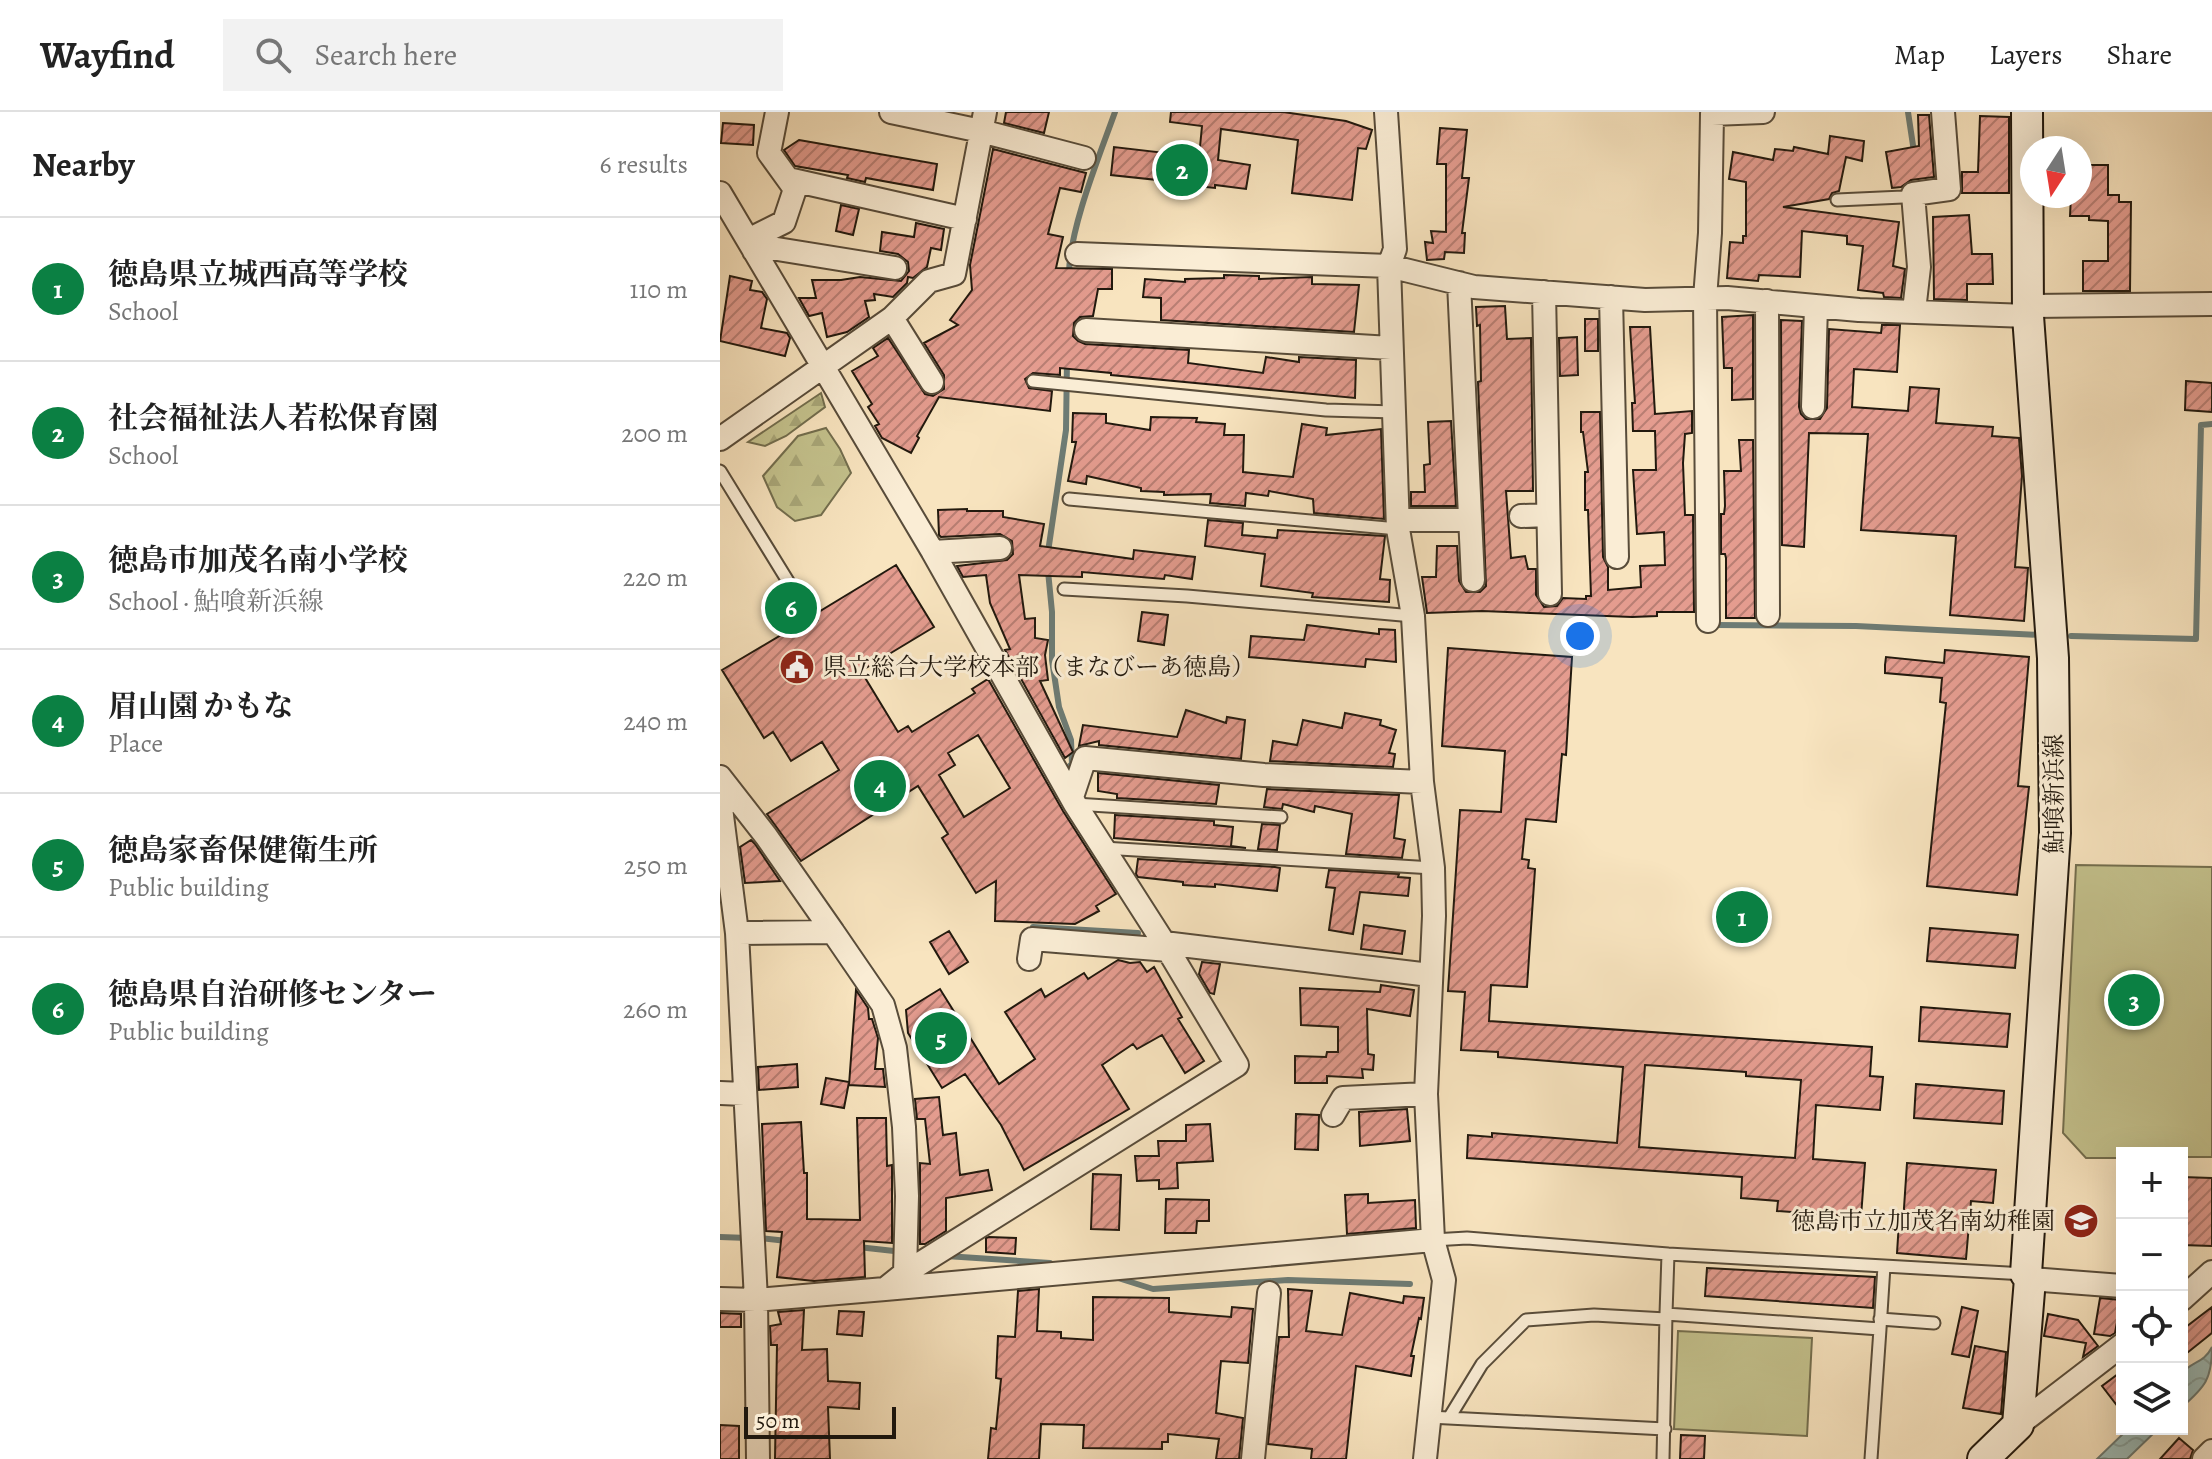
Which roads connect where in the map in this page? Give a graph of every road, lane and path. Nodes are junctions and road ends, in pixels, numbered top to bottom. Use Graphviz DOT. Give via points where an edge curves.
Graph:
graph roads {
  1 [pos="777,112"];
  2 [pos="891,112"];
  3 [pos="1386,112"];
  4 [pos="1763,112"];
  5 [pos="1943,112"];
  6 [pos="2027,112"];
  7 [pos="1712,113"];
  8 [pos="983,122"];
  9 [pos="1084,158"];
  10 [pos="788,179"];
  11 [pos="720,193"];
  12 [pos="1913,194"];
  13 [pos="1837,200"];
  14 [pos="965,219"];
  15 [pos="751,246"];
  16 [pos="1077,254"];
  17 [pos="1389,266"];
  18 [pos="895,268"];
  19 [pos="1459,283"];
  20 [pos="1544,292"];
  21 [pos="1611,297"];
  22 [pos="1705,298"];
  23 [pos="1767,301"];
  24 [pos="2212,304"];
  25 [pos="1816,306"];
  26 [pos="1914,311"];
  27 [pos="2028,311"];
  28 [pos="892,318"];
  29 [pos="1086,330"];
  30 [pos="1391,348"];
  31 [pos="823,367"];
  32 [pos="1033,381"];
  33 [pos="932,382"];
  34 [pos="1813,407"];
  35 [pos="1395,412"];
  36 [pos="720,439"];
  37 [pos="720,471"];
  38 [pos="1069,499"];
  39 [pos="1548,515"];
  40 [pos="1521,516"];
  41 [pos="1470,520"];
  42 [pos="1398,524"];
  43 [pos="1000,548"];
  44 [pos="933,552"];
  45 [pos="1617,557"];
  46 [pos="1473,580"];
  47 [pos="1064,589"];
  48 [pos="1550,594"];
  49 [pos="1768,615"];
  50 [pos="1413,616"];
  51 [pos="810,617"];
  52 [pos="1708,621"];
  53 [pos="720,777"];
  54 [pos="1422,782"];
  55 [pos="720,800"];
  56 [pos="1073,800"];
  57 [pos="1281,817"];
  58 [pos="1103,848"];
  59 [pos="724,854"];
  60 [pos="1433,868"];
  61 [pos="833,932"];
  62 [pos="737,933"];
  63 [pos="1166,946"];
  64 [pos="1029,959"];
  65 [pos="1430,975"];
  66 [pos="720,1093"];
  67 [pos="744,1094"];
  68 [pos="1426,1094"];
  69 [pos="1333,1115"];
  70 [pos="1433,1240"];
  71 [pos="1668,1254"];
  72 [pos="905,1258"];
  73 [pos="1884,1266"];
  74 [pos="2212,1272"];
  75 [pos="2028,1276"];
  76 [pos="2116,1285"];
  77 [pos="885,1289"];
  78 [pos="2187,1291"];
  79 [pos="1269,1293"];
  80 [pos="720,1299"];
  81 [pos="756,1300"];
  82 [pos="1666,1316"];
  83 [pos="1934,1323"];
  84 [pos="1880,1324"];
  85 [pos="2116,1350"];
  86 [pos="1439,1418"];
  87 [pos="2018,1425"];
  88 [pos="1665,1429"];
  89 [pos="2212,1451"];
  90 [pos="758,1459"];
  91 [pos="1253,1459"];
  92 [pos="1425,1459"];
  93 [pos="1663,1459"];
  94 [pos="1871,1459"];
  95 [pos="1983,1459"];
  96 [pos="2204,1459"];
  1 -- 10 [label="street" via="769,153"];
  2 -- 8 [label="street"];
  3 -- 17 [label="street" via="1395,249"];
  4 -- 7 [label="street"];
  5 -- 12 [label="street" via="1949,189"];
  6 -- 27 [label="main road, 鮎喰新浜線"];
  7 -- 22 [label="street"];
  8 -- 9 [label="street"];
  8 -- 14 [label="street"];
  10 -- 14 [label="street"];
  10 -- 15 [label="street" via="795,189 784,222"];
  11 -- 15 [label="street"];
  12 -- 13 [label="lane"];
  12 -- 26 [label="street" via="1919,267"];
  14 -- 28 [label="street" via="954,274 929,281"];
  15 -- 18 [label="street"];
  15 -- 31 [label="street"];
  16 -- 17 [label="street"];
  17 -- 19 [label="street"];
  17 -- 30 [label="street"];
  19 -- 20 [label="street"];
  19 -- 41 [label="street"];
  20 -- 21 [label="street"];
  20 -- 39 [label="street"];
  21 -- 22 [label="street"];
  21 -- 45 [label="street"];
  22 -- 23 [label="street"];
  22 -- 52 [label="street"];
  23 -- 25 [label="street"];
  23 -- 49 [label="street"];
  24 -- 27 [label="street"];
  25 -- 26 [label="street"];
  25 -- 34 [label="street"];
  26 -- 27 [label="street"];
  27 -- 75 [label="main road, 鮎喰新浜線" via="2053,658 2055,833"];
  28 -- 31 [label="street"];
  28 -- 33 [label="street"];
  29 -- 30 [label="street"];
  30 -- 35 [label="street"];
  31 -- 36 [label="street"];
  31 -- 44 [label="street"];
  32 -- 35 [label="lane"];
  35 -- 42 [label="street"];
  37 -- 51 [label="lane"];
  38 -- 42 [label="lane"];
  39 -- 40 [label="street"];
  39 -- 48 [label="street" via="1541,558"];
  41 -- 42 [label="street"];
  41 -- 46 [label="street"];
  42 -- 50 [label="street"];
  43 -- 44 [label="street"];
  44 -- 56 [label="street"];
  47 -- 50 [label="lane"];
  50 -- 54 [label="street"];
  53 -- 61 [label="street"];
  54 -- 56 [label="street" via="1264,775 1085,758"];
  54 -- 60 [label="street"];
  55 -- 59 [label="street"];
  56 -- 57 [label="lane"];
  56 -- 58 [label="street"];
  58 -- 60 [label="lane"];
  58 -- 63 [label="street"];
  59 -- 62 [label="street"];
  60 -- 65 [label="street"];
  61 -- 62 [label="street"];
  61 -- 72 [label="street" via="883,1005 895,1048 904,1141"];
  62 -- 67 [label="street"];
  63 -- 64 [label="street" via="1032,939"];
  63 -- 65 [label="street"];
  63 -- 72 [label="street" via="1237,1065 936,1254"];
  65 -- 68 [label="street"];
  66 -- 67 [label="street"];
  67 -- 81 [label="street"];
  68 -- 69 [label="street" via="1343,1098"];
  68 -- 70 [label="street"];
  70 -- 71 [label="lane" via="1467,1238"];
  70 -- 77 [label="street"];
  70 -- 86 [label="street" via="1444,1280"];
  71 -- 73 [label="lane"];
  71 -- 82 [label="lane"];
  72 -- 77 [label="street"];
  73 -- 75 [label="lane"];
  73 -- 84 [label="lane"];
  74 -- 78 [label="street"];
  75 -- 76 [label="street"];
  75 -- 87 [label="main road, 鮎喰新浜線"];
  77 -- 81 [label="street"];
  79 -- 91 [label="street"];
  80 -- 81 [label="street"];
  81 -- 90 [label="street"];
  82 -- 84 [label="lane"];
  82 -- 86 [label="lane" via="1526,1320"];
  82 -- 88 [label="lane"];
  83 -- 84 [label="lane"];
  84 -- 94 [label="lane"];
  85 -- 87 [label="street"];
  86 -- 88 [label="lane"];
  86 -- 92 [label="street"];
  87 -- 95 [label="main road"];
  88 -- 93 [label="lane"];
  89 -- 96 [label="street"];
}
